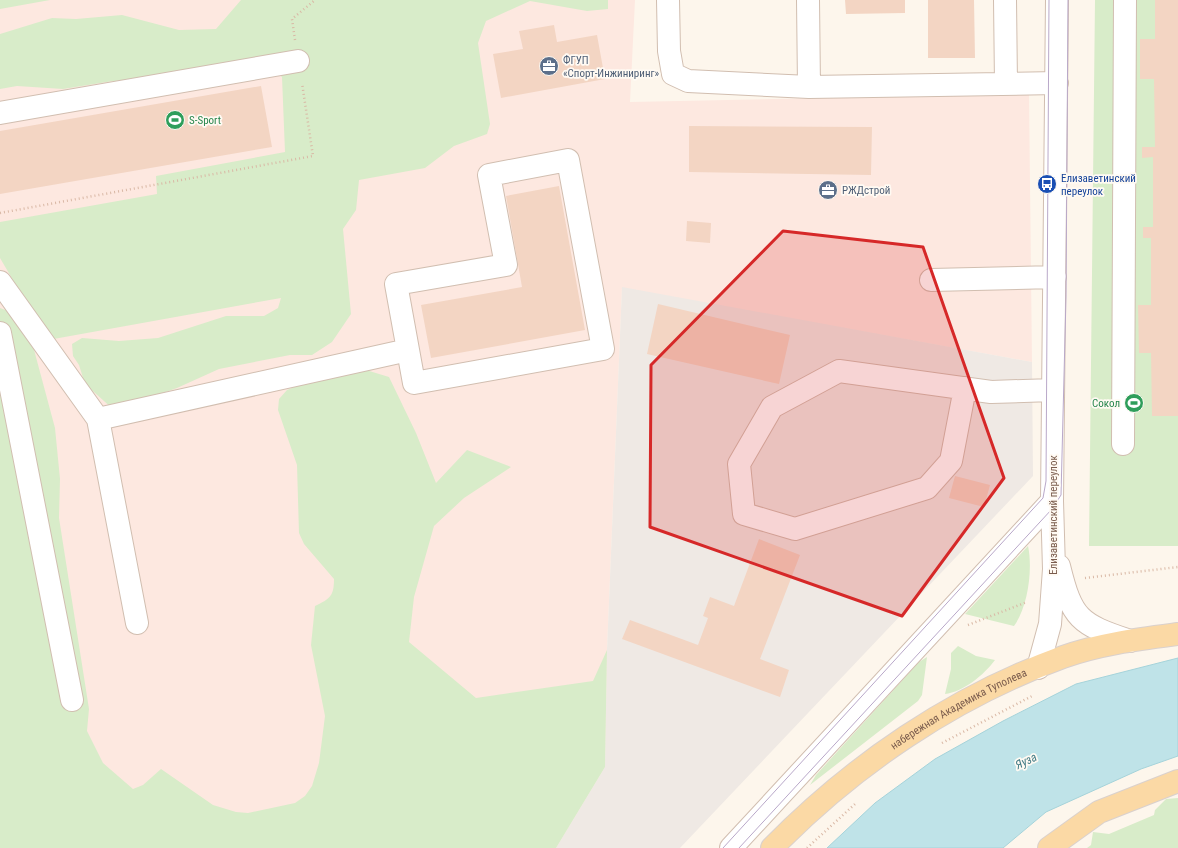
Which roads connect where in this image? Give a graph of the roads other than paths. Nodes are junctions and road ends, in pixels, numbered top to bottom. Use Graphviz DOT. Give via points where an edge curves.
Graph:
graph roads {
  1 [pos="668,0"];
  2 [pos="808,0"];
  3 [pos="1005,0"];
  4 [pos="1057,0"];
  5 [pos="1125,0"];
  6 [pos="298,61"];
  7 [pos="1057,83"];
  8 [pos="1006,84"];
  9 [pos="809,87"];
  10 [pos="0,113"];
  11 [pos="1054,277"];
  12 [pos="931,280"];
  13 [pos="0,282"];
  14 [pos="0,333"];
  15 [pos="408,350"];
  16 [pos="965,388"];
  17 [pos="1053,390"];
  18 [pos="98,419"];
  19 [pos="1123,444"];
  20 [pos="1052,501"];
  21 [pos="1053,542"];
  22 [pos="137,623"];
  23 [pos="1178,634"];
  24 [pos="1130,641"];
  25 [pos="1038,668"];
  26 [pos="72,700"];
  27 [pos="1178,781"];
  28 [pos="731,848"];
  29 [pos="772,848"];
  30 [pos="1049,848"];
  1 -- 9 [label="street" via="672,74 688,81"];
  2 -- 9 [label="street"];
  3 -- 8 [label="street"];
  4 -- 7 [label="street, Елизаветинский переулок"];
  5 -- 19 [label="street"];
  6 -- 10 [label="street"];
  7 -- 8 [label="street"];
  7 -- 11 [label="street, Елизаветинский переулок"];
  8 -- 9 [label="street"];
  11 -- 12 [label="street"];
  11 -- 17 [label="street, Елизаветинский переулок"];
  13 -- 18 [label="street"];
  14 -- 26 [label="street"];
  15 -- 15 [label="street" via="396,284 506,265 489,175 568,160 603,349 414,383"];
  15 -- 18 [label="street"];
  16 -- 16 [label="street" via="951,461 926,488 795,529 744,514 739,464 772,407 839,372"];
  16 -- 17 [label="street" via="991,392"];
  17 -- 20 [label="street, Елизаветинский переулок"];
  18 -- 22 [label="street"];
  20 -- 21 [label="street, Елизаветинский переулок"];
  20 -- 28 [label="street"];
  21 -- 24 [label="street" via="1070,604 1082,621 1100,631"];
  21 -- 25 [label="street, Елизаветинский переулок" via="1054,570 1050,624"];
  23 -- 24 [label="main road, набережная Академика Туполева"];
  24 -- 25 [label="main road, набережная Академика Туполева" via="1064,657"];
  25 -- 29 [label="main road, набережная Академика Туполева" via="961,702 900,740 806,813"];
  27 -- 30 [label="main road" via="1098,812"];
}
